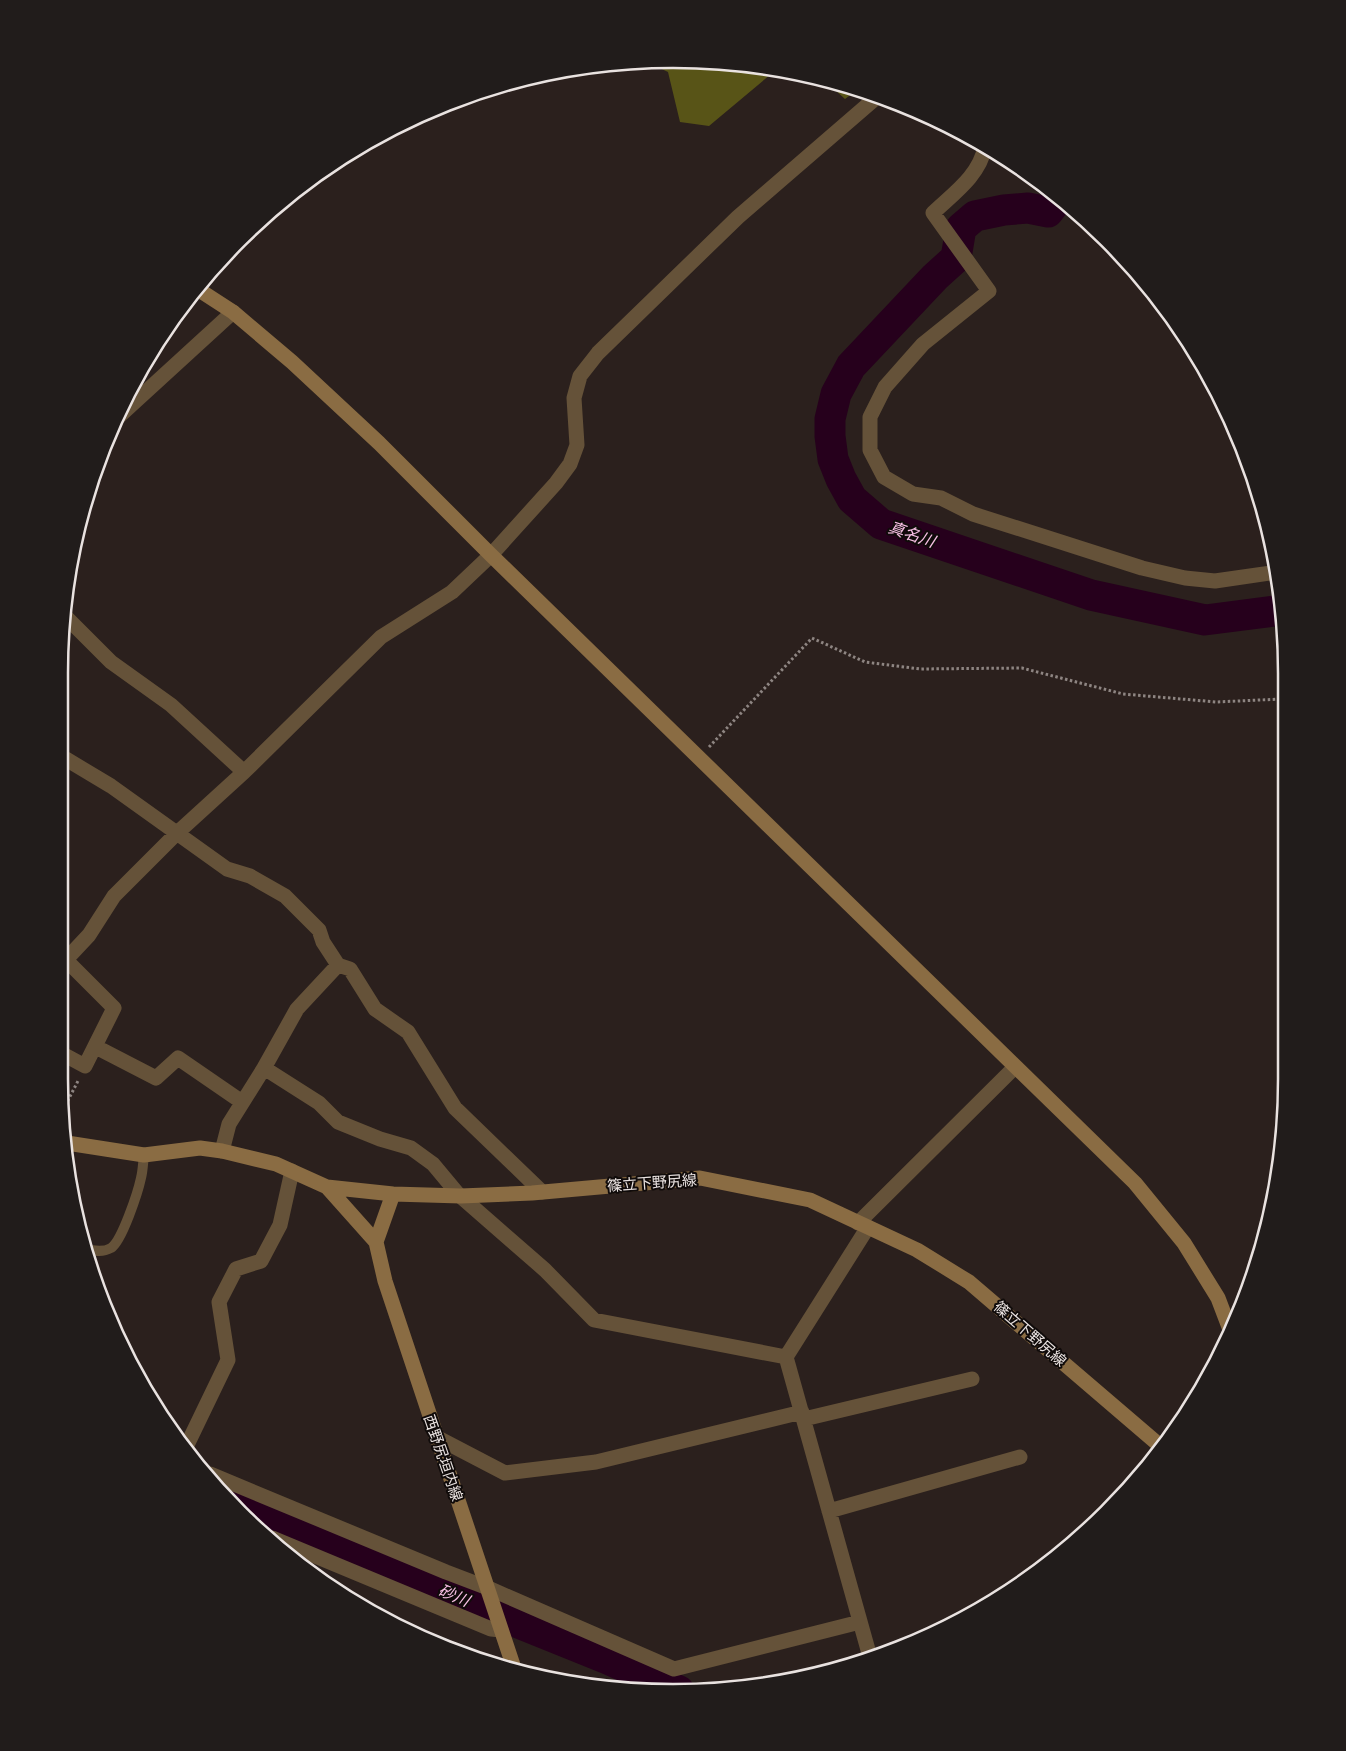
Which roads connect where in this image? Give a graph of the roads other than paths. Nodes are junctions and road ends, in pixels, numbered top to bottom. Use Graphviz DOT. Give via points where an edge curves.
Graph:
graph roads {
  1 [pos="872,101"];
  2 [pos="983,154"];
  3 [pos="203,292"];
  4 [pos="233,312"];
  5 [pos="129,407"];
  6 [pos="491,555"];
  7 [pos="1270,573"];
  8 [pos="70,621"];
  9 [pos="67,759"];
  10 [pos="244,772"];
  11 [pos="176,834"];
  12 [pos="67,959"];
  13 [pos="338,964"];
  14 [pos="67,968"];
  15 [pos="96,1046"];
  16 [pos="67,1056"];
  17 [pos="1015,1066"];
  18 [pos="264,1068"];
  19 [pos="242,1102"];
  20 [pos="72,1144"];
  21 [pos="222,1150"];
  22 [pos="144,1155"];
  23 [pos="292,1172"];
  24 [pos="327,1187"];
  25 [pos="542,1192"];
  26 [pos="393,1194"];
  27 [pos="461,1196"];
  28 [pos="863,1225"];
  29 [pos="376,1242"];
  30 [pos="93,1250"];
  31 [pos="1227,1321"];
  32 [pos="786,1357"];
  33 [pos="972,1379"];
  34 [pos="803,1416"];
  35 [pos="436,1437"];
  36 [pos="189,1441"];
  37 [pos="1156,1442"];
  38 [pos="1020,1457"];
  39 [pos="218,1478"];
  40 [pos="829,1511"];
  41 [pos="288,1545"];
  42 [pos="489,1592"];
  43 [pos="860,1622"];
  44 [pos="499,1626"];
  45 [pos="868,1651"];
  46 [pos="512,1662"];
  1 -- 6 [label="street" via="738,217 598,353 580,376 574,398 577,445 570,464"];
  2 -- 7 [label="street" via="970,179 932,213 989,291 923,344 884,387 870,417 870,450 884,477 913,494 941,498 973,514 1142,568 1215,581"];
  3 -- 4 [label="main road"];
  4 -- 5 [label="street"];
  4 -- 6 [label="main road" via="372,436"];
  6 -- 10 [label="street" via="452,592 381,637"];
  6 -- 17 [label="main road"];
  8 -- 10 [label="street" via="111,662 171,705"];
  9 -- 11 [label="street" via="111,786"];
  10 -- 11 [label="street"];
  11 -- 12 [label="street" via="114,896 89,935"];
  11 -- 13 [label="street" via="227,869 250,876 285,896 319,930"];
  13 -- 18 [label="street" via="297,1009"];
  13 -- 25 [label="street" via="350,969 375,1009 408,1032 455,1108"];
  14 -- 15 [label="street" via="114,1008"];
  15 -- 16 [label="street" via="85,1066"];
  15 -- 19 [label="street" via="156,1078 178,1058"];
  17 -- 28 [label="street"];
  17 -- 31 [label="main road" via="1135,1183 1184,1243 1218,1298"];
  18 -- 19 [label="street"];
  18 -- 27 [label="street" via="319,1104 338,1122 411,1148 432,1164"];
  19 -- 21 [label="street" via="229,1124"];
  20 -- 22 [label="main road, 篠立下野尻線"];
  21 -- 22 [label="main road, 篠立下野尻線" via="200,1148"];
  21 -- 23 [label="main road, 篠立下野尻線" via="276,1164"];
  22 -- 30 [label="lane" via="141,1178 118,1242 110,1249"];
  23 -- 24 [label="main road, 篠立下野尻線"];
  23 -- 36 [label="street" via="280,1225 261,1261 236,1269 219,1302 228,1360"];
  24 -- 26 [label="main road, 篠立下野尻線"];
  24 -- 29 [label="main road, 西野尻垣内線"];
  25 -- 27 [label="main road, 篠立下野尻線"];
  25 -- 28 [label="main road, 篠立下野尻線" via="700,1178 810,1200"];
  26 -- 27 [label="main road, 篠立下野尻線"];
  26 -- 29 [label="main road"];
  27 -- 32 [label="street" via="545,1270 594,1320"];
  28 -- 32 [label="street"];
  28 -- 37 [label="main road, 篠立下野尻線" via="917,1250 969,1282"];
  29 -- 35 [label="main road, 西野尻垣内線" via="385,1281"];
  32 -- 34 [label="street"];
  33 -- 34 [label="street"];
  34 -- 35 [label="street" via="596,1462 505,1473"];
  34 -- 40 [label="street"];
  35 -- 42 [label="main road, 西野尻垣内線"];
  38 -- 40 [label="street"];
  39 -- 42 [label="street"];
  40 -- 43 [label="street"];
  41 -- 44 [label="street" via="492,1629"];
  42 -- 43 [label="street" via="674,1669"];
  42 -- 44 [label="main road, 西野尻垣内線"];
  43 -- 45 [label="street"];
  44 -- 46 [label="main road, 西野尻垣内線"];
}
